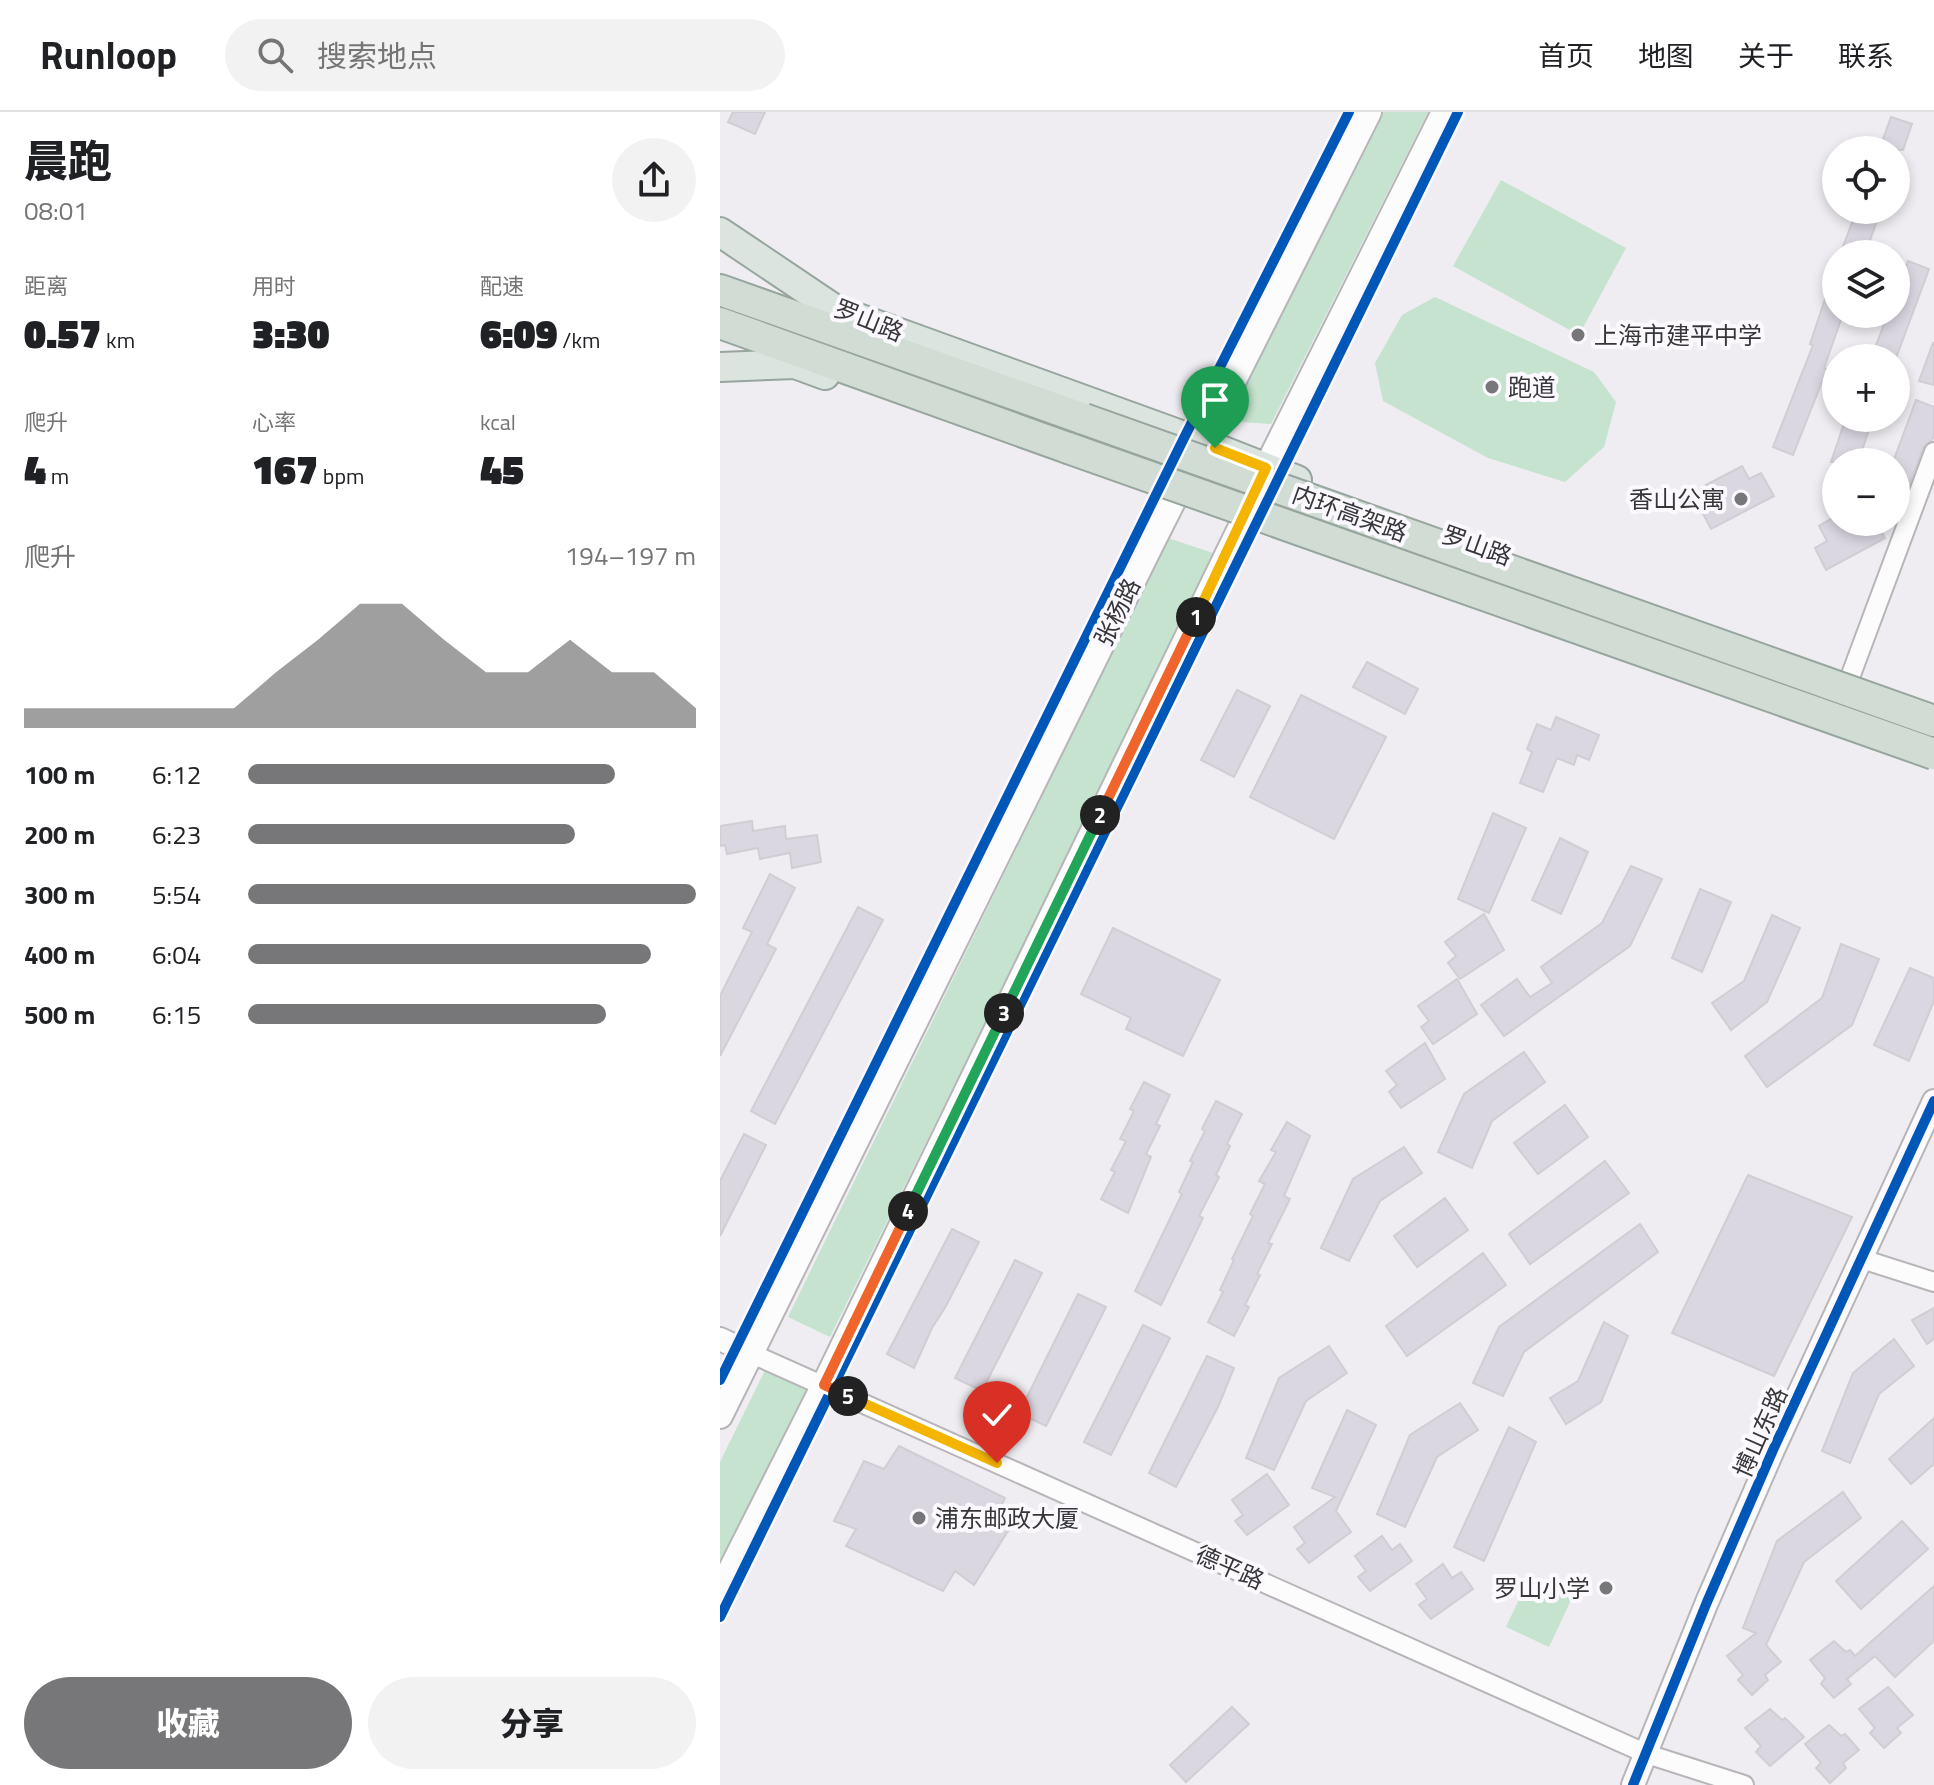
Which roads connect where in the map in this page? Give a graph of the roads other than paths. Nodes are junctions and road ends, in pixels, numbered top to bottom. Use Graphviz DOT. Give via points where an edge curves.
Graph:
graph roads {
  1 [pos="1369,112"];
  2 [pos="1444,112"];
  3 [pos="720,232"];
  4 [pos="720,290"];
  5 [pos="720,323"];
  6 [pos="720,367"];
  7 [pos="1203,443"];
  8 [pos="1934,452"];
  9 [pos="1266,468"];
  10 [pos="1177,494"];
  11 [pos="1245,518"];
  12 [pos="1849,680"];
  13 [pos="1934,711"];
  14 [pos="1934,721"];
  15 [pos="1934,754"];
  16 [pos="1934,762"];
  17 [pos="1934,1101"];
  18 [pos="1862,1259"];
  19 [pos="1934,1282"];
  20 [pos="720,1339"];
  21 [pos="750,1353"];
  22 [pos="824,1385"];
  23 [pos="720,1416"];
  24 [pos="720,1591"];
  25 [pos="1647,1754"];
  26 [pos="1633,1785"];
  27 [pos="1744,1785"];
  1 -- 7 [label="main road, 张杨路"];
  2 -- 9 [label="main road"];
  3 -- 7 [label="main road, 罗山路" via="836,310"];
  4 -- 14 [label="highway, 内环高架路, bridge"];
  5 -- 15 [label="highway, 内环高架路, bridge"];
  6 -- 10 [label="main road" via="795,364"];
  7 -- 9 [label="main road, 罗山路"];
  7 -- 10 [label="main road, 张杨路"];
  8 -- 12 [label="street"];
  9 -- 11 [label="main road"];
  9 -- 12 [label="main road, 罗山路"];
  10 -- 11 [label="main road"];
  10 -- 21 [label="main road, 张杨路"];
  11 -- 16 [label="main road"];
  11 -- 22 [label="main road"];
  12 -- 13 [label="main road, 罗山路"];
  17 -- 18 [label="street, 博山东路"];
  18 -- 19 [label="street"];
  18 -- 25 [label="street, 博山东路" via="1755,1491"];
  20 -- 21 [label="street, 德平路"];
  21 -- 22 [label="street, 德平路"];
  21 -- 23 [label="main road, 张杨路"];
  22 -- 24 [label="main road"];
  22 -- 25 [label="street, 德平路"];
  25 -- 26 [label="street, 博山东路"];
  25 -- 27 [label="street, 德平路"];
}
